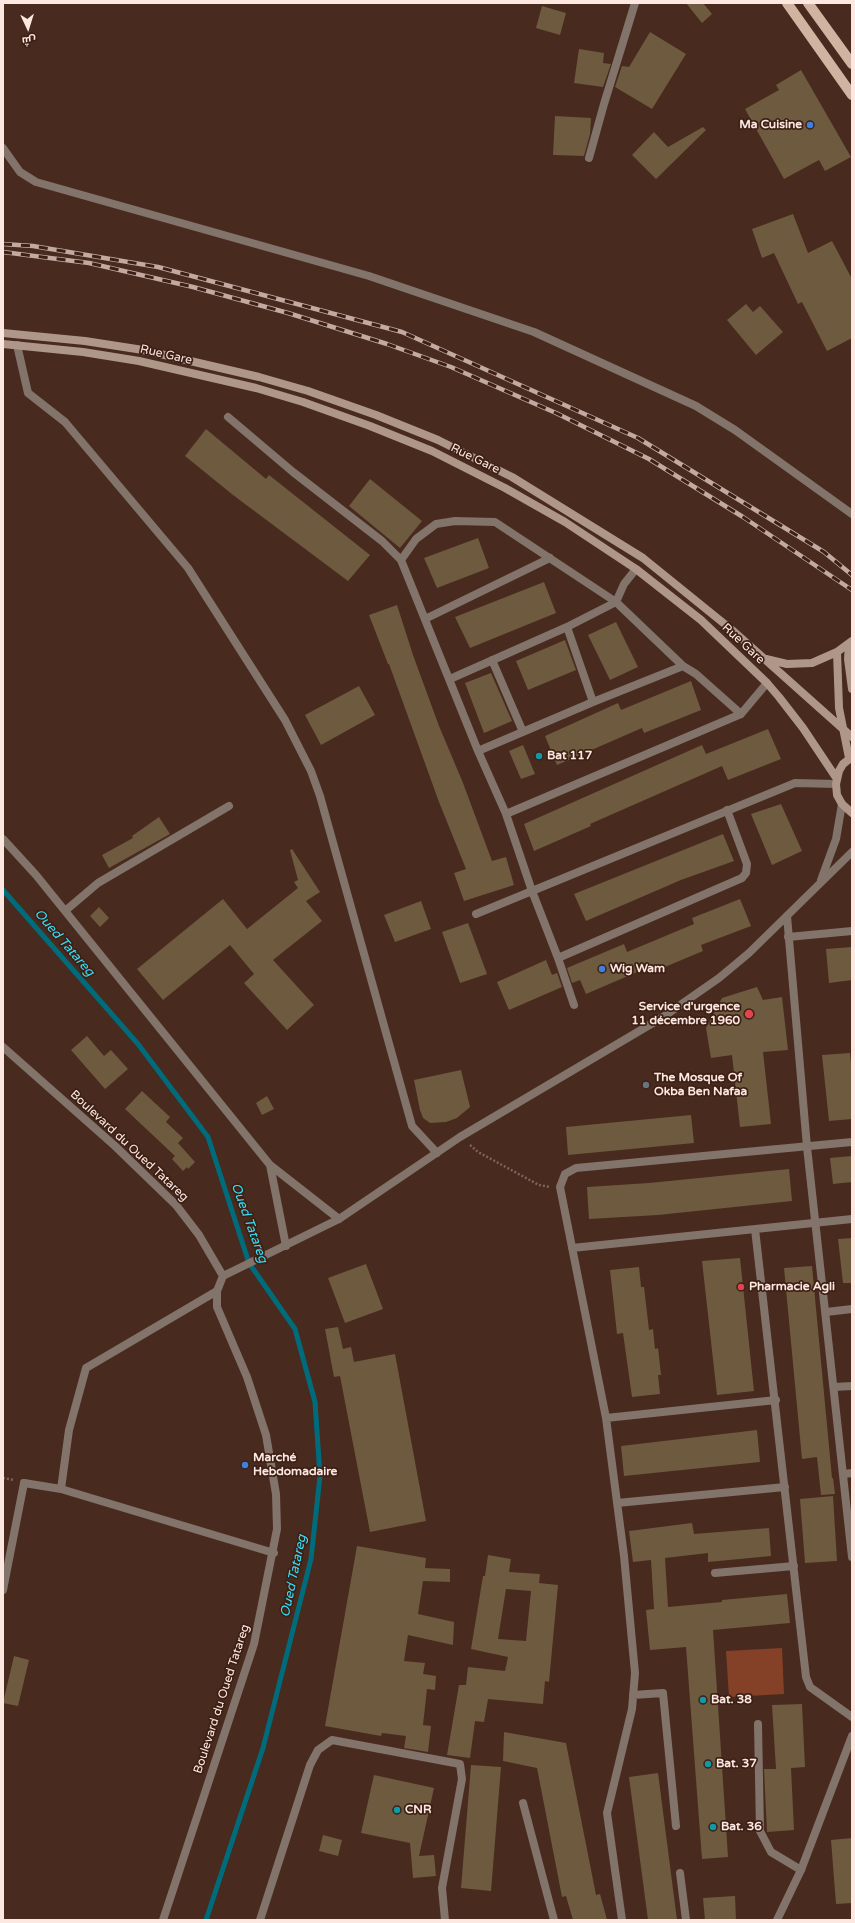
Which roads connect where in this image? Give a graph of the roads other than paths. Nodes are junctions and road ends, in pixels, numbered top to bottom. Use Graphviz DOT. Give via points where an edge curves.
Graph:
graph roads {
  1 [pos="635,3"];
  2 [pos="787,3"];
  3 [pos="808,3"];
  4 [pos="852,64"];
  5 [pos="852,94"];
  6 [pos="3,148"];
  7 [pos="589,158"];
  8 [pos="3,333"];
  9 [pos="3,344"];
  10 [pos="17,345"];
  11 [pos="228,417"];
  12 [pos="852,514"];
  13 [pos="550,558"];
  14 [pos="401,560"];
  15 [pos="636,569"];
  16 [pos="616,602"];
  17 [pos="425,619"];
  18 [pos="567,627"];
  19 [pos="851,642"];
  20 [pos="837,652"];
  21 [pos="762,657"];
  22 [pos="492,660"];
  23 [pos="683,666"];
  24 [pos="450,679"];
  25 [pos="767,683"];
  26 [pos="852,689"];
  27 [pos="593,702"];
  28 [pos="741,714"];
  29 [pos="842,727"];
  30 [pos="523,732"];
  31 [pos="852,737"];
  32 [pos="478,751"];
  33 [pos="851,757"];
  34 [pos="836,781"];
  35 [pos="842,804"];
  36 [pos="229,806"];
  37 [pos="727,810"];
  38 [pos="852,813"];
  39 [pos="506,814"];
  40 [pos="3,839"];
  41 [pos="852,852"];
  42 [pos="819,884"];
  43 [pos="532,891"];
  44 [pos="65,911"];
  45 [pos="476,914"];
  46 [pos="787,916"];
  47 [pos="852,931"];
  48 [pos="788,937"];
  49 [pos="558,958"];
  50 [pos="574,1005"];
  51 [pos="3,1047"];
  52 [pos="852,1142"];
  53 [pos="807,1147"];
  54 [pos="437,1153"];
  55 [pos="270,1165"];
  56 [pos="339,1219"];
  57 [pos="852,1219"];
  58 [pos="816,1223"];
  59 [pos="755,1229"];
  60 [pos="286,1246"];
  61 [pos="572,1248"];
  62 [pos="223,1276"];
  63 [pos="217,1291"];
  64 [pos="852,1309"];
  65 [pos="826,1312"];
  66 [pos="852,1386"];
  67 [pos="834,1387"];
  68 [pos="776,1400"];
  69 [pos="606,1418"];
  70 [pos="848,1473"];
  71 [pos="785,1487"];
  72 [pos="61,1489"];
  73 [pos="617,1503"];
  74 [pos="274,1553"];
  75 [pos="852,1557"];
  76 [pos="794,1566"];
  77 [pos="715,1573"];
  78 [pos="3,1590"];
  79 [pos="633,1695"];
  80 [pos="852,1717"];
  81 [pos="758,1724"];
  82 [pos="852,1736"];
  83 [pos="523,1803"];
  84 [pos="676,1826"];
  85 [pos="801,1870"];
  86 [pos="680,1873"];
  87 [pos="163,1920"];
  88 [pos="260,1920"];
  89 [pos="445,1920"];
  90 [pos="554,1920"];
  91 [pos="622,1920"];
  92 [pos="686,1920"];
  93 [pos="777,1920"];
  1 -- 7 [label="street"];
  2 -- 5 [label="main road"];
  3 -- 4 [label="main road"];
  6 -- 12 [label="street" via="20,172 36,182 369,276 534,332 696,406 735,430"];
  8 -- 21 [label="main road, Rue Gare" via="142,350 259,377 308,391 438,440 512,477 643,558"];
  9 -- 10 [label="main road, Rue Gare"];
  10 -- 15 [label="main road, Rue Gare" via="139,361 256,388 370,426 432,452 505,488 565,522"];
  10 -- 54 [label="street" via="28,393 66,422 188,568 286,720 320,796 412,1126"];
  11 -- 14 [label="street"];
  13 -- 14 [label="street" via="495,522 455,521 436,524 416,539"];
  13 -- 16 [label="street"];
  13 -- 17 [label="street"];
  14 -- 17 [label="street"];
  15 -- 16 [label="street" via="624,584"];
  15 -- 25 [label="main road, Rue Gare" via="700,620"];
  16 -- 18 [label="street"];
  16 -- 23 [label="street"];
  17 -- 24 [label="street"];
  18 -- 22 [label="street"];
  18 -- 27 [label="street"];
  19 -- 20 [label="main road"];
  19 -- 26 [label="main road" via="848,659"];
  20 -- 21 [label="main road" via="825,659 800,664 786,664"];
  20 -- 29 [label="main road"];
  21 -- 29 [label="main road, Rue Gare"];
  22 -- 24 [label="street"];
  22 -- 30 [label="street"];
  23 -- 27 [label="street"];
  23 -- 28 [label="street" via="696,674"];
  24 -- 32 [label="street"];
  25 -- 28 [label="street"];
  25 -- 34 [label="main road, Rue Gare" via="803,728"];
  27 -- 30 [label="street"];
  28 -- 39 [label="street"];
  29 -- 31 [label="main road, Rue Gare"];
  29 -- 33 [label="main road"];
  30 -- 32 [label="street"];
  32 -- 39 [label="street"];
  33 -- 34 [label="main road" via="841,767"];
  34 -- 35 [label="main road, Rue Gare" via="837,795"];
  34 -- 37 [label="street" via="795,783"];
  35 -- 38 [label="main road"];
  35 -- 42 [label="street" via="836,839"];
  36 -- 44 [label="street" via="98,883"];
  37 -- 43 [label="street"];
  37 -- 49 [label="street" via="748,864 742,878"];
  39 -- 43 [label="street"];
  40 -- 44 [label="street"];
  41 -- 42 [label="street"];
  42 -- 46 [label="street"];
  43 -- 45 [label="street"];
  43 -- 49 [label="street"];
  44 -- 55 [label="street"];
  46 -- 48 [label="street"];
  46 -- 54 [label="street" via="719,978 663,1017"];
  47 -- 48 [label="street"];
  48 -- 53 [label="street"];
  49 -- 50 [label="street"];
  51 -- 62 [label="street, Boulevard du Oued Tatareg" via="115,1146 176,1205 199,1235"];
  52 -- 53 [label="street"];
  53 -- 58 [label="street"];
  53 -- 61 [label="street" via="576,1168 565,1174 560,1187"];
  54 -- 56 [label="street"];
  55 -- 56 [label="street"];
  55 -- 60 [label="street"];
  56 -- 60 [label="street"];
  57 -- 58 [label="street"];
  58 -- 59 [label="street"];
  58 -- 65 [label="street"];
  59 -- 61 [label="street"];
  59 -- 68 [label="street"];
  60 -- 62 [label="street"];
  61 -- 69 [label="street"];
  62 -- 63 [label="street, Boulevard du Oued Tatareg"];
  63 -- 72 [label="street" via="86,1368 69,1430"];
  63 -- 74 [label="street, Boulevard du Oued Tatareg" via="218,1307 247,1377 266,1435 276,1494 277,1529"];
  64 -- 65 [label="street"];
  65 -- 67 [label="street"];
  66 -- 67 [label="street"];
  67 -- 70 [label="street"];
  68 -- 69 [label="street"];
  68 -- 71 [label="street"];
  69 -- 73 [label="street"];
  70 -- 75 [label="street"];
  71 -- 73 [label="street"];
  71 -- 76 [label="street"];
  72 -- 74 [label="street"];
  72 -- 78 [label="street" via="24,1483"];
  73 -- 79 [label="street" via="635,1673"];
  74 -- 87 [label="street, Boulevard du Oued Tatareg" via="254,1644"];
  76 -- 77 [label="street"];
  76 -- 80 [label="street" via="806,1677 810,1687"];
  79 -- 84 [label="street" via="662,1693"];
  79 -- 91 [label="street" via="632,1709 607,1812"];
  81 -- 85 [label="street" via="760,1831 771,1852"];
  82 -- 85 [label="street"];
  83 -- 90 [label="street"];
  85 -- 93 [label="street"];
  86 -- 92 [label="street"];
  88 -- 89 [label="street" via="310,1765 318,1750 332,1740 460,1764 462,1779 442,1888"];
}
